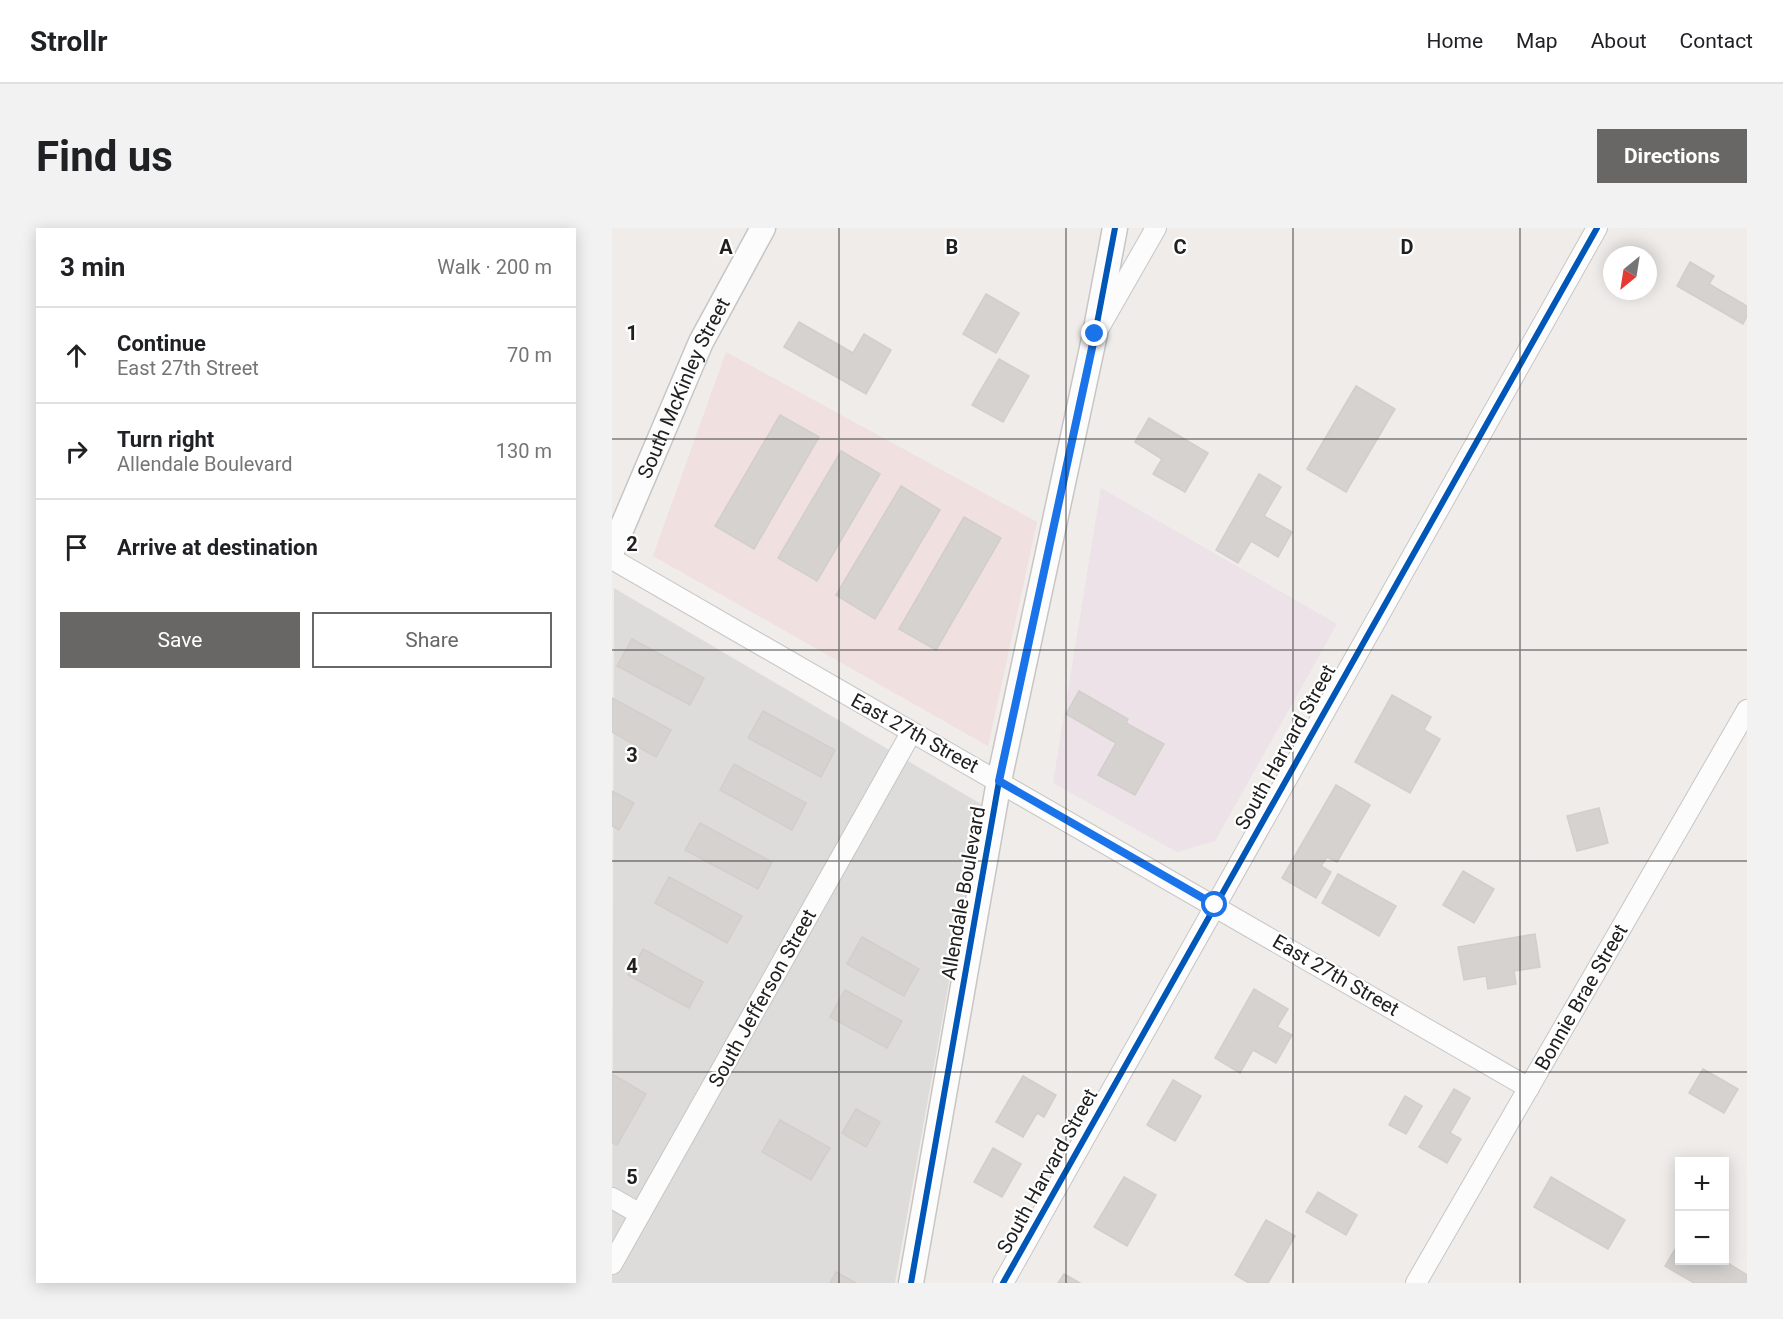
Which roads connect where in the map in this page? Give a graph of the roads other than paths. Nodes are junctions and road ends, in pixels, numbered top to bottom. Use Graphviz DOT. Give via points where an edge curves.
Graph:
graph roads {
  1 [pos="762,228"];
  2 [pos="1115,228"];
  3 [pos="1156,228"];
  4 [pos="1597,228"];
  5 [pos="1095,334"];
  6 [pos="612,551"];
  7 [pos="612,559"];
  8 [pos="1747,710"];
  9 [pos="911,733"];
  10 [pos="999,781"];
  11 [pos="1215,905"];
  12 [pos="1529,1088"];
  13 [pos="612,1198"];
  14 [pos="640,1214"];
  15 [pos="612,1264"];
  16 [pos="911,1283"];
  17 [pos="1003,1283"];
  18 [pos="1416,1283"];
  1 -- 6 [label="street, South McKinley Street" via="701,342"];
  2 -- 5 [label="street, Allendale Boulevard"];
  3 -- 5 [label="street"];
  4 -- 11 [label="street, South Harvard Street"];
  5 -- 10 [label="street, Allendale Boulevard"];
  7 -- 9 [label="street, East 27th Street"];
  8 -- 12 [label="street, Bonnie Brae Street"];
  9 -- 10 [label="street, East 27th Street"];
  9 -- 14 [label="street, South Jefferson Street"];
  10 -- 11 [label="street, East 27th Street"];
  10 -- 16 [label="street, Allendale Boulevard"];
  11 -- 12 [label="street, East 27th Street"];
  11 -- 17 [label="street, South Harvard Street"];
  12 -- 18 [label="street, Bonnie Brae Street"];
  13 -- 14 [label="street"];
  14 -- 15 [label="street, South Jefferson Street"];
}
